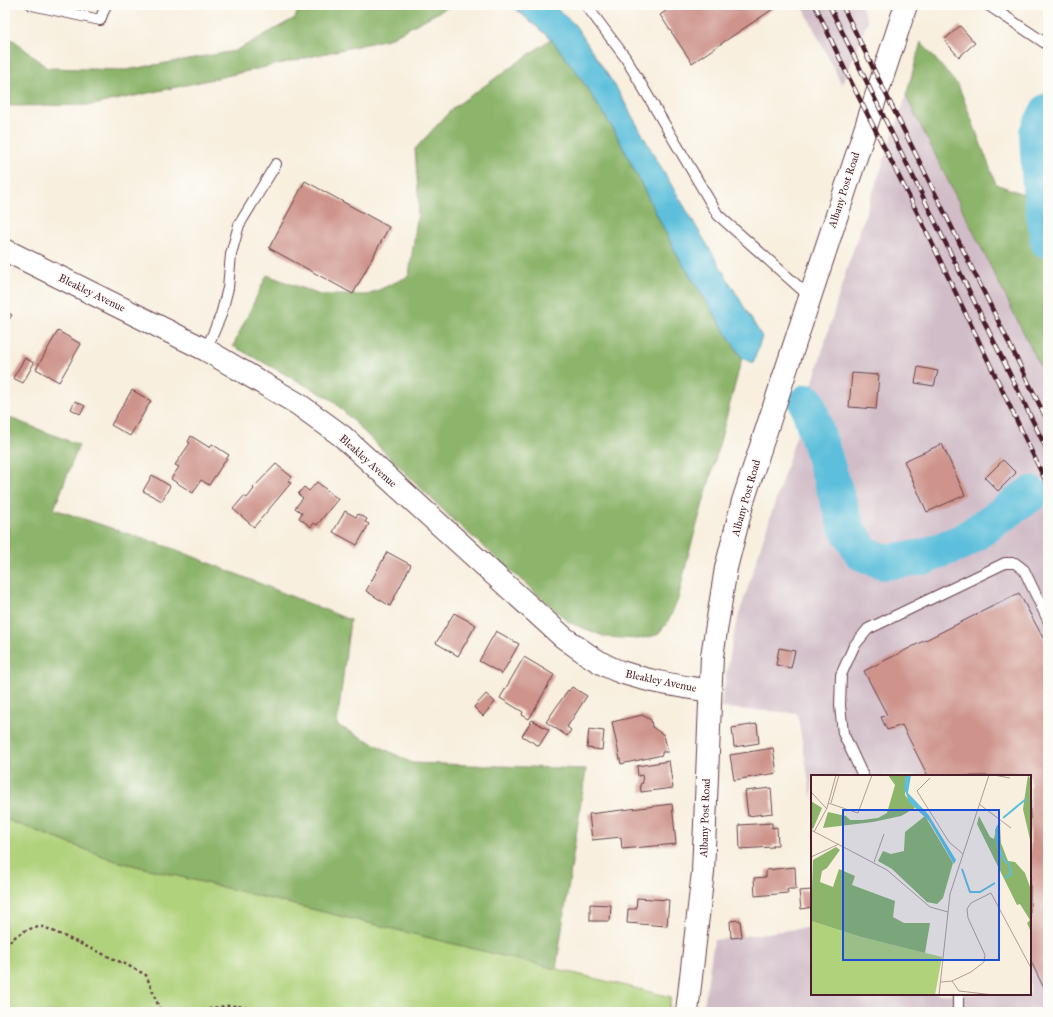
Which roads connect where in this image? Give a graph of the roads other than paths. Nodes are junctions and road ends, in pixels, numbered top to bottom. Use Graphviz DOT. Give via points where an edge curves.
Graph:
graph roads {
  1 [pos="32,5"];
  2 [pos="106,5"];
  3 [pos="586,5"];
  4 [pos="906,5"];
  5 [pos="988,5"];
  6 [pos="1048,45"];
  7 [pos="276,164"];
  8 [pos="5,250"];
  9 [pos="809,296"];
  10 [pos="206,350"];
  11 [pos="1048,620"];
  12 [pos="710,691"];
  13 [pos="863,775"];
  14 [pos="958,995"];
  15 [pos="688,1012"];
  16 [pos="958,1012"];
  1 -- 2 [label="lane" via="100,20"];
  3 -- 9 [label="lane" via="625,57 718,215"];
  4 -- 9 [label="main road, Albany Post Road"];
  5 -- 6 [label="lane"];
  7 -- 10 [label="lane" via="239,225 231,254 228,288 221,315"];
  8 -- 10 [label="main road, Bleakley Avenue"];
  9 -- 12 [label="main road, Albany Post Road" via="726,568 712,656"];
  10 -- 12 [label="main road, Bleakley Avenue" via="298,404 342,436 563,637 589,656 627,674 654,682"];
  11 -- 13 [label="lane" via="1024,570 1015,563 1005,563 868,629 854,646 841,675 840,706 843,733"];
  12 -- 15 [label="main road, Albany Post Road" via="703,872"];
  14 -- 16 [label="lane"];
}
